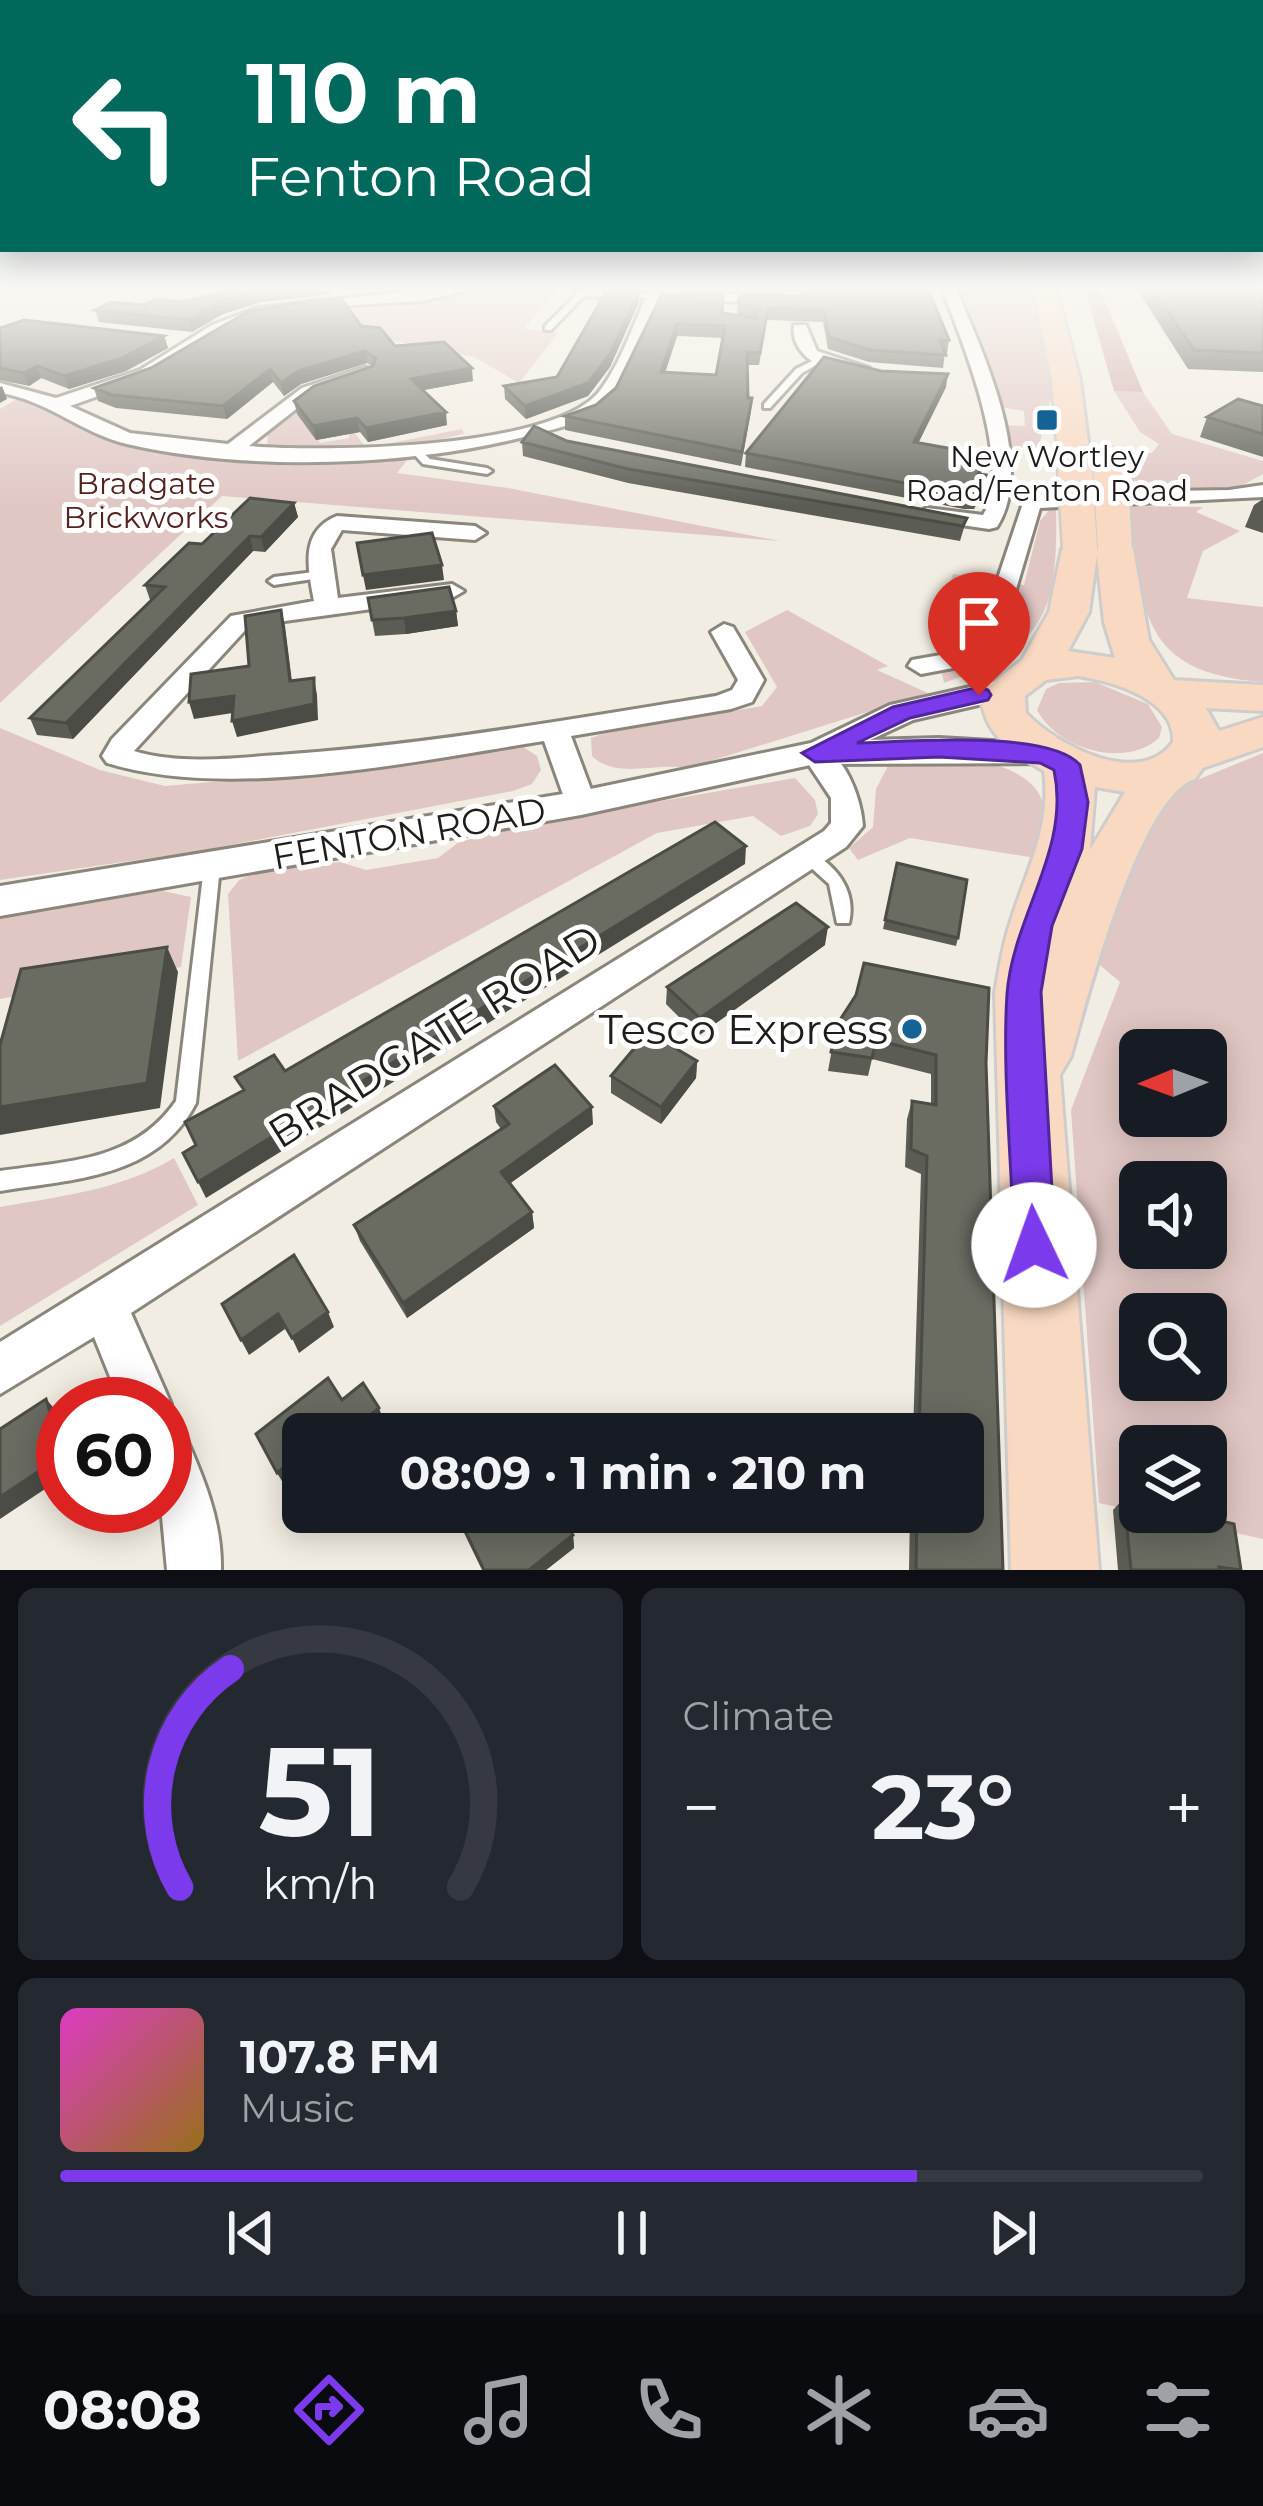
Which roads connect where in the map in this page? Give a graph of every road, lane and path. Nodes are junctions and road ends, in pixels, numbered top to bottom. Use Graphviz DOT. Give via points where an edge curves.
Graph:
graph roads {
  1 [pos="161,359"];
  2 [pos="622,359"];
  3 [pos="967,359"];
  4 [pos="1061,359"];
  5 [pos="1089,359"];
  6 [pos="821,360"];
  7 [pos="364,372"];
  8 [pos="889,373"];
  9 [pos="1094,374"];
  10 [pos="0,388"];
  11 [pos="60,403"];
  12 [pos="767,406"];
  13 [pos="536,428"];
  14 [pos="568,444"];
  15 [pos="232,451"];
  16 [pos="417,452"];
  17 [pos="487,471"];
  18 [pos="1263,491"];
  19 [pos="895,508"];
  20 [pos="475,533"];
  21 [pos="1097,549"];
  22 [pos="322,575"];
  23 [pos="274,581"];
  24 [pos="452,591"];
  25 [pos="327,605"];
  26 [pos="724,632"];
  27 [pos="921,666"];
  28 [pos="1022,678"];
  29 [pos="1160,689"];
  30 [pos="1263,698"];
  31 [pos="554,730"];
  32 [pos="1263,731"];
  33 [pos="815,753"];
  34 [pos="1056,760"];
  35 [pos="1177,764"];
  36 [pos="581,802"];
  37 [pos="806,856"];
  38 [pos="212,868"];
  39 [pos="0,902"];
  40 [pos="843,918"];
  41 [pos="1029,1094"];
  42 [pos="0,1181"];
  43 [pos="103,1304"];
  44 [pos="0,1370"];
  45 [pos="134,1377"];
  46 [pos="192,1520"];
  47 [pos="194,1570"];
  48 [pos="1055,1570"];
  1 -- 11 [label="street" via="142,375"];
  2 -- 13 [label="street" via="599,404"];
  3 -- 19 [label="street" via="1002,467 994,520"];
  4 -- 21 [label="main road, bridge" via="1097,454"];
  5 -- 9 [label="main road"];
  6 -- 8 [label="street"];
  6 -- 12 [label="lane"];
  7 -- 15 [label="street" via="295,395"];
  10 -- 11 [label="street"];
  11 -- 15 [label="street" via="119,436"];
  13 -- 14 [label="street"];
  13 -- 16 [label="street" via="485,432"];
  15 -- 16 [label="street" via="349,459"];
  16 -- 17 [label="lane" via="427,462"];
  18 -- 27 [label="street" via="1031,504 992,635 960,659"];
  20 -- 22 [label="street" via="337,523 318,548"];
  21 -- 28 [label="main road" via="1069,612"];
  21 -- 29 [label="main road" via="1124,626"];
  22 -- 23 [label="lane"];
  22 -- 25 [label="street"];
  24 -- 25 [label="street"];
  25 -- 31 [label="street" via="239,622 117,756 227,769"];
  26 -- 31 [label="street" via="751,680 742,696"];
  28 -- 29 [label="main road" via="1096,666"];
  28 -- 33 [label="street, FENTON ROAD" via="902,712"];
  28 -- 34 [label="main road" via="1002,704 1007,722"];
  29 -- 30 [label="main road"];
  29 -- 35 [label="main road" via="1196,732"];
  31 -- 36 [label="street"];
  32 -- 35 [label="main road"];
  33 -- 34 [label="street, FENTON ROAD" via="939,749"];
  33 -- 36 [label="street, FENTON ROAD"];
  33 -- 37 [label="street, BRADGATE ROAD" via="835,776 847,826"];
  34 -- 35 [label="main road" via="1101,775"];
  34 -- 41 [label="main road" via="1075,802 1024,992"];
  35 -- 41 [label="main road" via="1134,811 1070,952"];
  36 -- 38 [label="street, FENTON ROAD"];
  37 -- 40 [label="lane" via="837,877"];
  37 -- 43 [label="street, BRADGATE ROAD"];
  38 -- 39 [label="street, FENTON ROAD"];
  38 -- 42 [label="lane" via="186,1102 175,1126 125,1159"];
  41 -- 48 [label="main road"];
  43 -- 44 [label="street, BRADGATE ROAD"];
  43 -- 45 [label="street"];
  46 -- 47 [label="street"];
}
